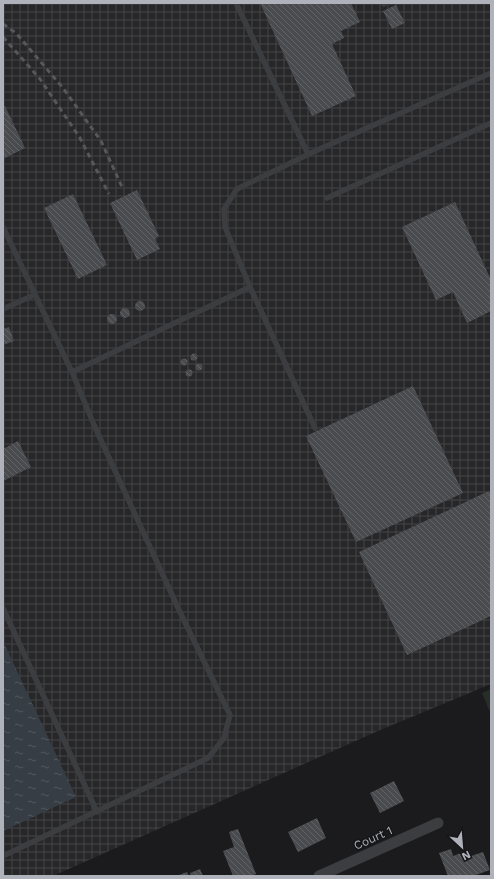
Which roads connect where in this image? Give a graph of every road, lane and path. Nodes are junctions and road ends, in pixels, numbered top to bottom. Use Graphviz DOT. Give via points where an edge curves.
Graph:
graph roads {
  1 [pos="236,3"];
  2 [pos="491,73"];
  3 [pos="491,123"];
  4 [pos="308,154"];
  5 [pos="327,198"];
  6 [pos="3,226"];
  7 [pos="250,287"];
  8 [pos="34,294"];
  9 [pos="3,309"];
  10 [pos="72,372"];
  11 [pos="315,428"];
  12 [pos="3,608"];
  13 [pos="97,812"];
  14 [pos="438,823"];
  15 [pos="3,856"];
  16 [pos="320,876"];
  1 -- 4 [label="lane"];
  2 -- 4 [label="lane"];
  3 -- 5 [label="lane"];
  4 -- 7 [label="lane" via="237,189 224,209 226,226"];
  6 -- 8 [label="lane"];
  7 -- 10 [label="lane"];
  7 -- 11 [label="lane"];
  8 -- 9 [label="lane"];
  8 -- 10 [label="lane"];
  10 -- 13 [label="lane" via="94,425 230,715 224,738 208,758"];
  12 -- 13 [label="lane"];
  13 -- 15 [label="lane"];
  14 -- 16 [label="street, Court 1"];
}
